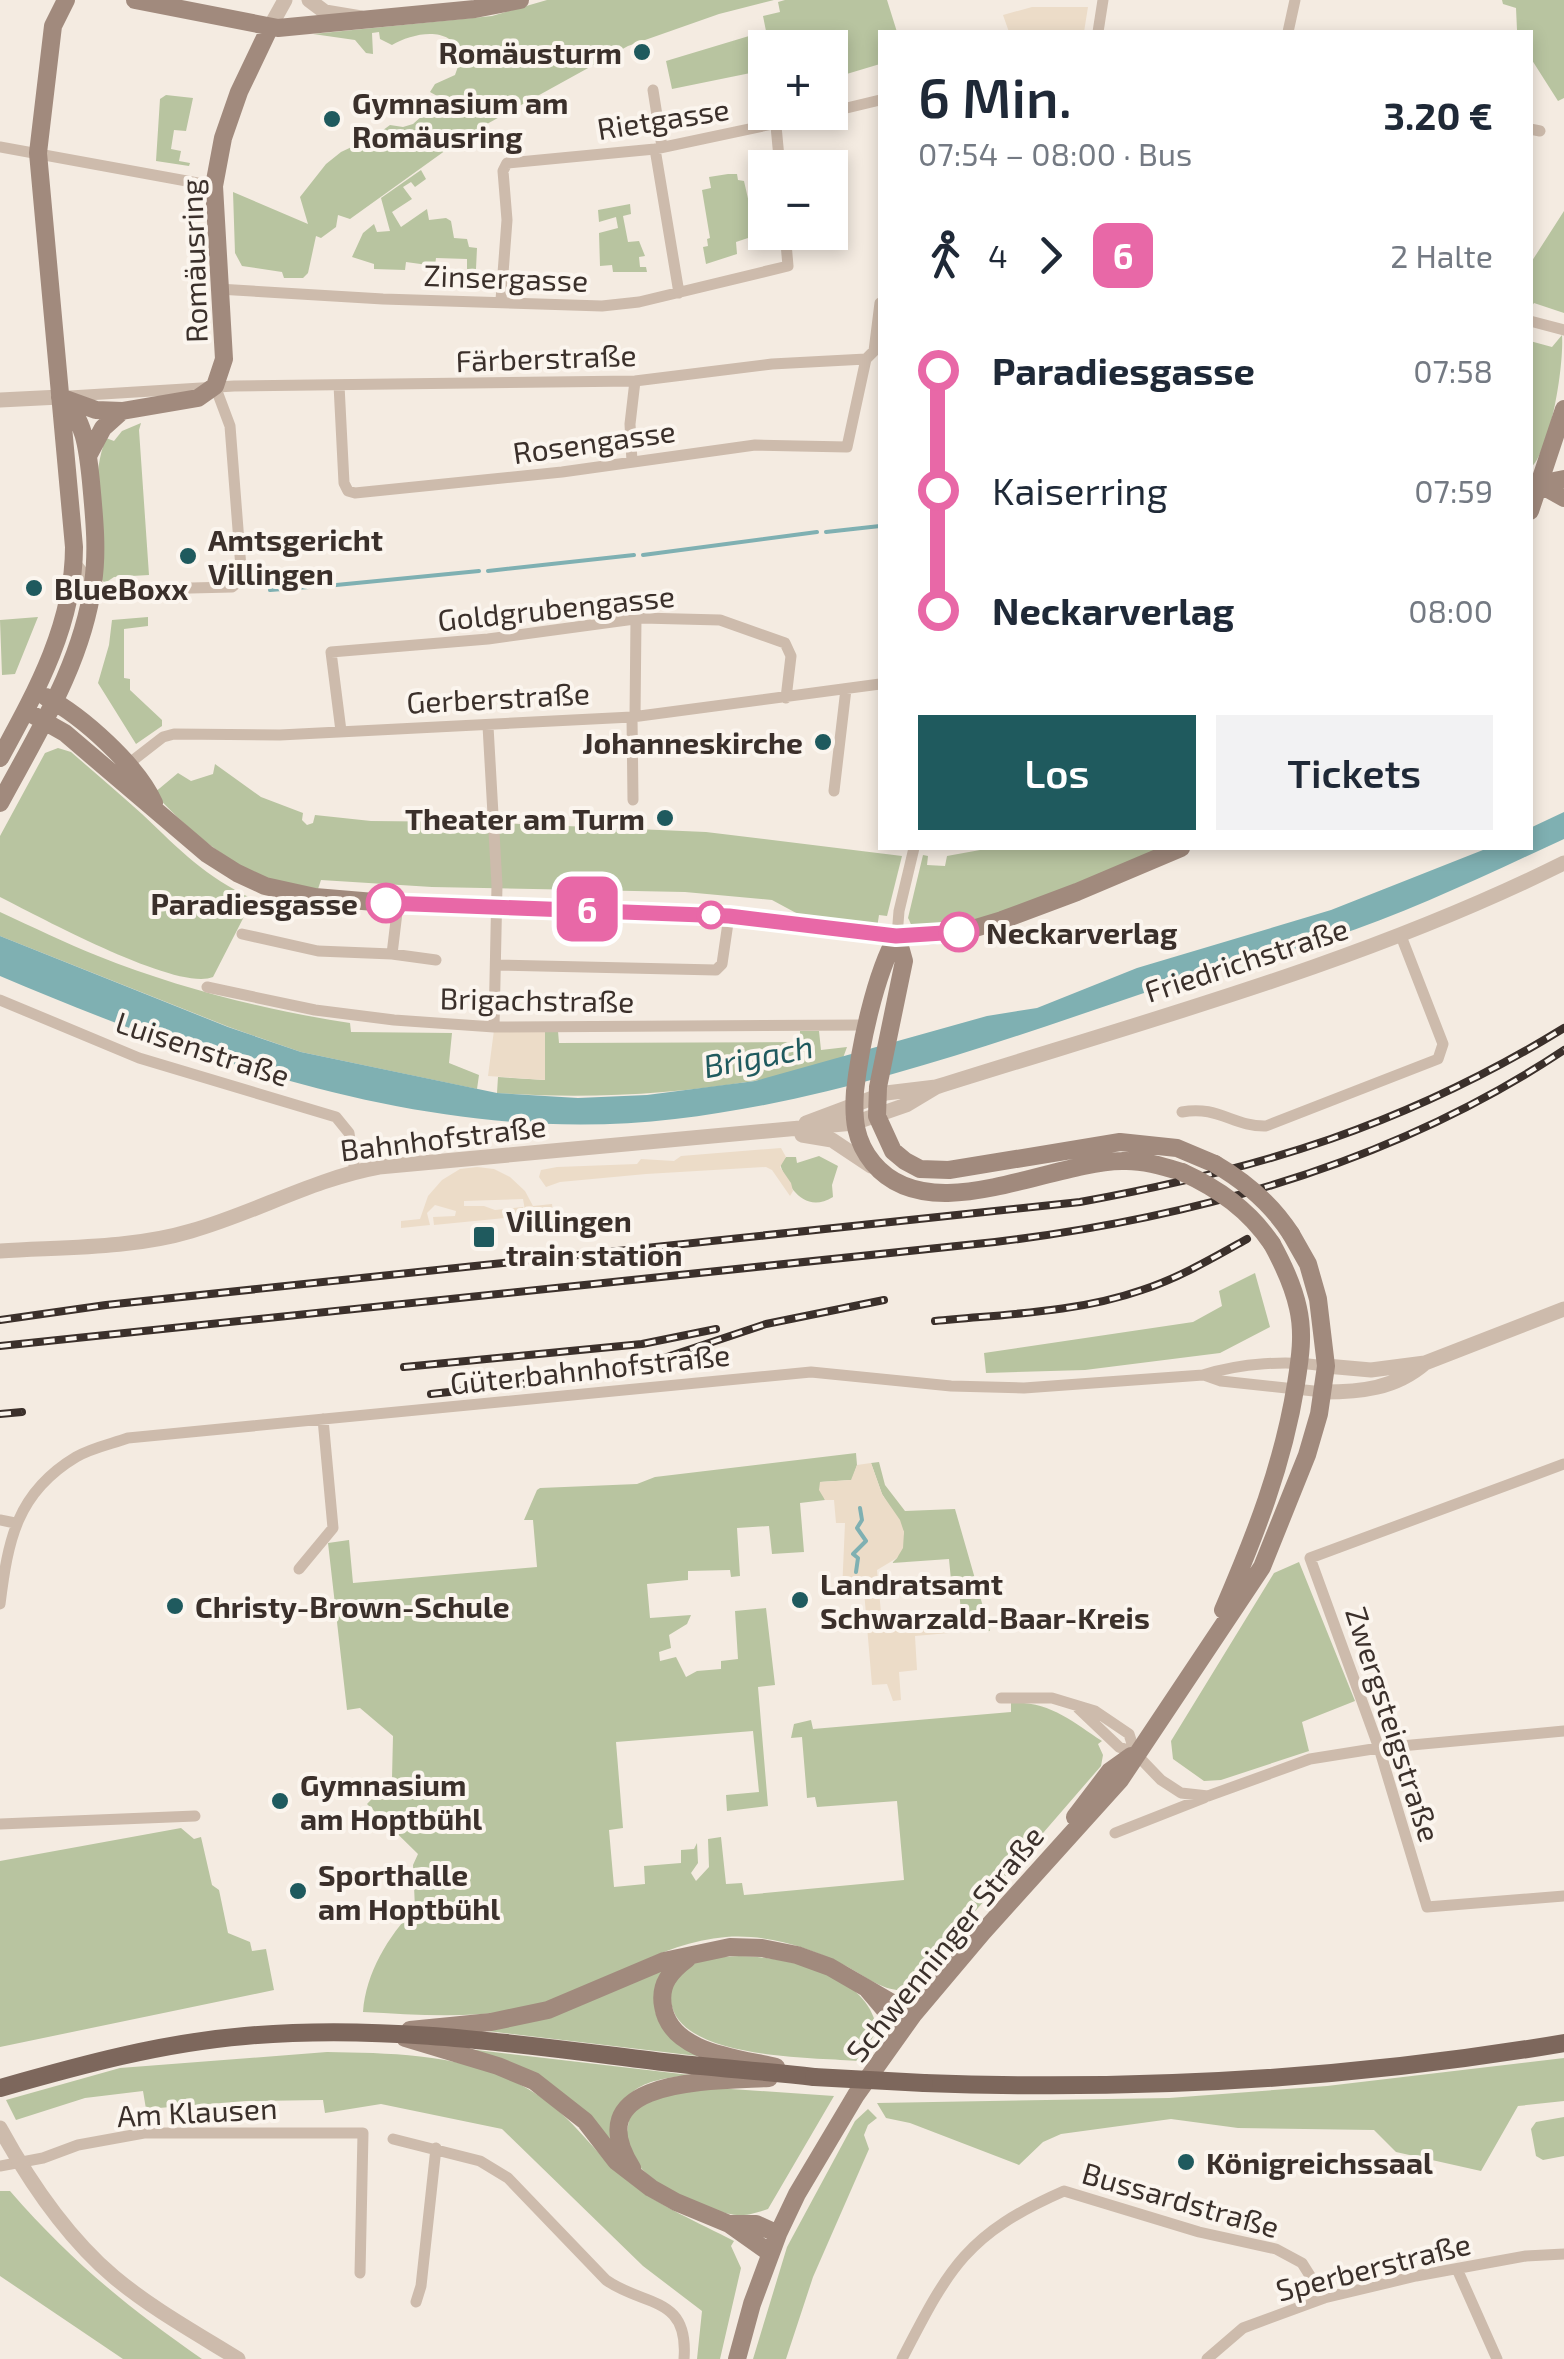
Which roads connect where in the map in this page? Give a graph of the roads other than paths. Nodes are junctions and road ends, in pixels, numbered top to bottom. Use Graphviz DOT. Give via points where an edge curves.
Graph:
graph roads {
  1 [pos="55,0"];
  2 [pos="66,0"];
  3 [pos="135,0"];
  4 [pos="285,0"];
  5 [pos="308,0"];
  6 [pos="520,0"];
  7 [pos="1103,0"];
  8 [pos="1295,0"];
  9 [pos="361,18"];
  10 [pos="52,26"];
  11 [pos="270,27"];
  12 [pos="1098,30"];
  13 [pos="1288,30"];
  14 [pos="653,90"];
  15 [pos="878,100"];
  16 [pos="848,108"];
  17 [pos="755,130"];
  18 [pos="0,146"];
  19 [pos="659,148"];
  20 [pos="38,153"];
  21 [pos="214,186"];
  22 [pos="787,250"];
  23 [pos="218,289"];
  24 [pos="679,293"];
  25 [pos="502,300"];
  26 [pos="878,313"];
  27 [pos="1533,322"];
  28 [pos="1564,330"];
  29 [pos="870,355"];
  30 [pos="635,381"];
  31 [pos="339,385"];
  32 [pos="215,386"];
  33 [pos="60,396"];
  34 [pos="0,400"];
  35 [pos="122,410"];
  36 [pos="1564,410"];
  37 [pos="64,451"];
  38 [pos="88,456"];
  39 [pos="632,462"];
  40 [pos="1564,478"];
  41 [pos="1534,483"];
  42 [pos="1564,498"];
  43 [pos="74,561"];
  44 [pos="93,585"];
  45 [pos="636,618"];
  46 [pos="878,684"];
  47 [pos="37,687"];
  48 [pos="846,689"];
  49 [pos="786,698"];
  50 [pos="54,701"];
  51 [pos="26,711"];
  52 [pos="633,717"];
  53 [pos="43,721"];
  54 [pos="488,726"];
  55 [pos="341,731"];
  56 [pos="0,758"];
  57 [pos="121,770"];
  58 [pos="834,791"];
  59 [pos="633,800"];
  60 [pos="0,803"];
  61 [pos="914,850"];
  62 [pos="1176,850"];
  63 [pos="1564,863"];
  64 [pos="398,904"];
  65 [pos="497,905"];
  66 [pos="729,916"];
  67 [pos="242,934"];
  68 [pos="896,936"];
  69 [pos="1402,936"];
  70 [pos="392,954"];
  71 [pos="436,960"];
  72 [pos="498,965"];
  73 [pos="207,987"];
  74 [pos="0,1000"];
  75 [pos="494,1026"];
  76 [pos="867,1033"];
  77 [pos="936,1087"];
  78 [pos="878,1091"];
  79 [pos="854,1107"];
  80 [pos="1182,1112"];
  81 [pos="877,1116"];
  82 [pos="784,1131"];
  83 [pos="849,1149"];
  84 [pos="355,1172"];
  85 [pos="886,1178"];
  86 [pos="0,1251"];
  87 [pos="1564,1309"];
  88 [pos="1299,1362"];
  89 [pos="1425,1364"];
  90 [pos="1326,1366"];
  91 [pos="1203,1375"];
  92 [pos="1295,1389"];
  93 [pos="1323,1392"];
  94 [pos="323,1419"];
  95 [pos="1564,1464"];
  96 [pos="0,1520"];
  97 [pos="15,1523"];
  98 [pos="300,1569"];
  99 [pos="0,1604"];
  100 [pos="1209,1644"];
  101 [pos="1001,1698"];
  102 [pos="1564,1731"];
  103 [pos="1380,1748"];
  104 [pos="1135,1753"];
  105 [pos="1208,1796"];
  106 [pos="195,1816"];
  107 [pos="0,1824"];
  108 [pos="1114,1833"];
  109 [pos="1564,1896"];
  110 [pos="694,1954"];
  111 [pos="908,2022"];
  112 [pos="381,2033"];
  113 [pos="1564,2043"];
  114 [pos="812,2076"];
  115 [pos="9,2085"];
  116 [pos="0,2128"];
  117 [pos="394,2139"];
  118 [pos="436,2148"];
  119 [pos="20,2164"];
  120 [pos="0,2166"];
  121 [pos="637,2177"];
  122 [pos="729,2224"];
  123 [pos="778,2234"];
  124 [pos="770,2253"];
  125 [pos="1564,2254"];
  126 [pos="1458,2268"];
  127 [pos="360,2273"];
  128 [pos="1324,2298"];
  129 [pos="416,2302"];
  130 [pos="238,2359"];
  131 [pos="684,2359"];
  132 [pos="738,2359"];
  133 [pos="902,2359"];
  134 [pos="1207,2359"];
  135 [pos="1497,2359"];
  1 -- 10 [label="street"];
  2 -- 10 [label="main road"];
  3 -- 11 [label="main road"];
  4 -- 11 [label="street"];
  5 -- 9 [label="street" via="324,12"];
  6 -- 9 [label="main road"];
  7 -- 12 [label="street"];
  8 -- 13 [label="street"];
  9 -- 11 [label="main road"];
  10 -- 20 [label="main road"];
  11 -- 21 [label="main road, Romäusring" via="239,92"];
  14 -- 19 [label="street"];
  15 -- 16 [label="street, Rietgasse"];
  17 -- 19 [label="street, Rietgasse"];
  18 -- 20 [label="street"];
  19 -- 24 [label="street"];
  19 -- 25 [label="street, Rietgasse" via="504,165"];
  20 -- 21 [label="street"];
  20 -- 33 [label="main road"];
  21 -- 23 [label="main road, Romäusring"];
  22 -- 24 [label="street, Zinsergasse" via="788,266"];
  23 -- 25 [label="street, Zinsergasse"];
  23 -- 32 [label="main road, Romäusring" via="224,359"];
  24 -- 25 [label="street, Zinsergasse" via="602,306"];
  26 -- 29 [label="street"];
  27 -- 28 [label="street"];
  29 -- 30 [label="street, Färberstraße"];
  29 -- 39 [label="street, Rosengasse" via="847,447 755,445"];
  30 -- 31 [label="street, Färberstraße"];
  30 -- 39 [label="street"];
  31 -- 32 [label="street, Färberstraße"];
  31 -- 39 [label="street, Rosengasse" via="348,491"];
  32 -- 33 [label="street, Färberstraße"];
  32 -- 35 [label="main road" via="198,398"];
  32 -- 44 [label="street, Romäusring" via="230,426 238,582 108,590"];
  33 -- 34 [label="street"];
  33 -- 35 [label="main road" via="96,410"];
  33 -- 37 [label="main road"];
  33 -- 38 [label="main road" via="80,422"];
  35 -- 38 [label="main road"];
  36 -- 41 [label="main road"];
  37 -- 38 [label="main road" via="73,444"];
  37 -- 43 [label="main road"];
  38 -- 44 [label="main road"];
  40 -- 41 [label="main road"];
  41 -- 42 [label="main road"];
  43 -- 44 [label="street"];
  43 -- 47 [label="main road" via="67,613"];
  44 -- 50 [label="main road"];
  45 -- 49 [label="street, Goldgrubengasse" via="720,620 785,643"];
  45 -- 52 [label="street"];
  45 -- 55 [label="street, Goldgrubengasse" via="488,640 330,652"];
  46 -- 48 [label="street, Gerberstraße"];
  47 -- 50 [label="main road"];
  47 -- 51 [label="main road"];
  48 -- 49 [label="street, Gerberstraße"];
  48 -- 58 [label="street"];
  49 -- 52 [label="street, Gerberstraße"];
  50 -- 53 [label="main road"];
  50 -- 57 [label="main road" via="76,716"];
  51 -- 53 [label="main road"];
  51 -- 56 [label="main road"];
  52 -- 54 [label="street, Gerberstraße"];
  52 -- 59 [label="street"];
  53 -- 57 [label="main road"];
  53 -- 60 [label="main road"];
  54 -- 55 [label="street, Gerberstraße"];
  54 -- 65 [label="street"];
  55 -- 57 [label="street, Gerberstraße" via="183,733 164,738"];
  57 -- 64 [label="main road" via="150,794 161,817 236,873 315,897"];
  61 -- 68 [label="street"];
  62 -- 68 [label="main road" via="1002,920 959,932"];
  63 -- 69 [label="street, Friedrichstraße"];
  64 -- 65 [label="main road"];
  64 -- 70 [label="street"];
  65 -- 66 [label="main road"];
  65 -- 72 [label="street"];
  66 -- 68 [label="main road"];
  66 -- 72 [label="street" via="716,970"];
  67 -- 70 [label="street" via="318,951"];
  68 -- 76 [label="main road"];
  68 -- 78 [label="main road" via="904,961"];
  69 -- 77 [label="street, Friedrichstraße"];
  69 -- 80 [label="street" via="1443,1044 1438,1060 1266,1126 1199,1108"];
  70 -- 71 [label="street"];
  72 -- 75 [label="street"];
  73 -- 75 [label="street, Brigachstraße" via="315,1010"];
  74 -- 84 [label="street, Luisenstraße" via="138,1058 336,1117 349,1133"];
  75 -- 76 [label="street, Brigachstraße"];
  76 -- 79 [label="main road"];
  77 -- 78 [label="street, Friedrichstraße"];
  77 -- 81 [label="street, Friedrichstraße"];
  78 -- 79 [label="street, Bahnhofstraße"];
  78 -- 81 [label="main road"];
  79 -- 81 [label="street, Bahnhofstraße"];
  79 -- 82 [label="street, Bahnhofstraße"];
  79 -- 85 [label="main road" via="860,1144"];
  81 -- 90 [label="main road, Schwenninger Straße, bridge" via="892,1151 920,1168 974,1167 1120,1142 1177,1148 1215,1164 1266,1200 1308,1264"];
  82 -- 83 [label="street, Bahnhofstraße"];
  82 -- 84 [label="street, Bahnhofstraße"];
  83 -- 85 [label="street, Schwenninger Straße"];
  84 -- 86 [label="street, Bahnhofstraße" via="186,1233"];
  85 -- 88 [label="main road, Schwenninger Straße, bridge" via="944,1194 1123,1160 1182,1172 1243,1208 1272,1244 1298,1308"];
  87 -- 89 [label="street"];
  88 -- 90 [label="street, Güterbahnhofstraße"];
  88 -- 91 [label="street, Güterbahnhofstraße"];
  88 -- 92 [label="main road, Schwenninger Straße"];
  89 -- 90 [label="street"];
  89 -- 93 [label="street" via="1370,1390"];
  90 -- 93 [label="main road, Schwenninger Straße"];
  91 -- 92 [label="street, Güterbahnhofstraße"];
  91 -- 94 [label="street, Güterbahnhofstraße" via="1024,1388 811,1372"];
  92 -- 93 [label="street, Güterbahnhofstraße"];
  92 -- 100 [label="main road, Schwenninger Straße" via="1273,1488"];
  93 -- 100 [label="main road, Schwenninger Straße" via="1262,1567"];
  94 -- 97 [label="street, Güterbahnhofstraße" via="128,1438 78,1456 52,1476"];
  94 -- 98 [label="street" via="333,1528"];
  95 -- 103 [label="street, Zwergsteigstraße" via="1310,1558"];
  96 -- 97 [label="street"];
  97 -- 99 [label="street"];
  100 -- 104 [label="main road, Schwenninger Straße"];
  101 -- 104 [label="street" via="1038,1696 1095,1711 1129,1734"];
  102 -- 103 [label="street"];
  103 -- 105 [label="street" via="1310,1759"];
  103 -- 109 [label="street, Zwergsteigstraße" via="1427,1908"];
  104 -- 105 [label="street" via="1181,1793"];
  104 -- 111 [label="main road, Schwenninger Straße" via="1110,1771 1069,1833"];
  105 -- 108 [label="street"];
  106 -- 107 [label="street"];
  110 -- 111 [label="main road" via="730,1947 797,1955 895,2002"];
  110 -- 112 [label="main road" via="664,1960 548,2010"];
  110 -- 114 [label="main road" via="664,1984 661,2000 672,2029 712,2051"];
  111 -- 123 [label="main road, Schwenninger Straße" via="816,2161"];
  112 -- 114 [label="main road"];
  112 -- 115 [label="main road" via="170,2045"];
  112 -- 121 [label="main road" via="534,2081 585,2120"];
  113 -- 114 [label="main road, bridge" via="1236,2080 1080,2086"];
  114 -- 121 [label="main road" via="684,2083 645,2094 631,2103 619,2128"];
  116 -- 119 [label="street"];
  117 -- 118 [label="street"];
  118 -- 129 [label="street"];
  118 -- 131 [label="street" via="508,2178 606,2280 670,2309 686,2340"];
  119 -- 120 [label="street"];
  119 -- 127 [label="street, Am Klausen" via="144,2133 364,2133"];
  119 -- 130 [label="street" via="113,2276"];
  121 -- 122 [label="main road"];
  122 -- 123 [label="main road" via="756,2224"];
  122 -- 124 [label="main road"];
  123 -- 124 [label="main road, Schwenninger Straße"];
  124 -- 132 [label="main road, Schwenninger Straße"];
  125 -- 126 [label="street, Sperberstraße"];
  126 -- 128 [label="street, Sperberstraße"];
  126 -- 135 [label="street"];
  128 -- 133 [label="street, Bussardstraße" via="1302,2264 1276,2249 1064,2192 1005,2220 968,2249 939,2287"];
  128 -- 134 [label="street, Sperberstraße" via="1243,2328"];
}
